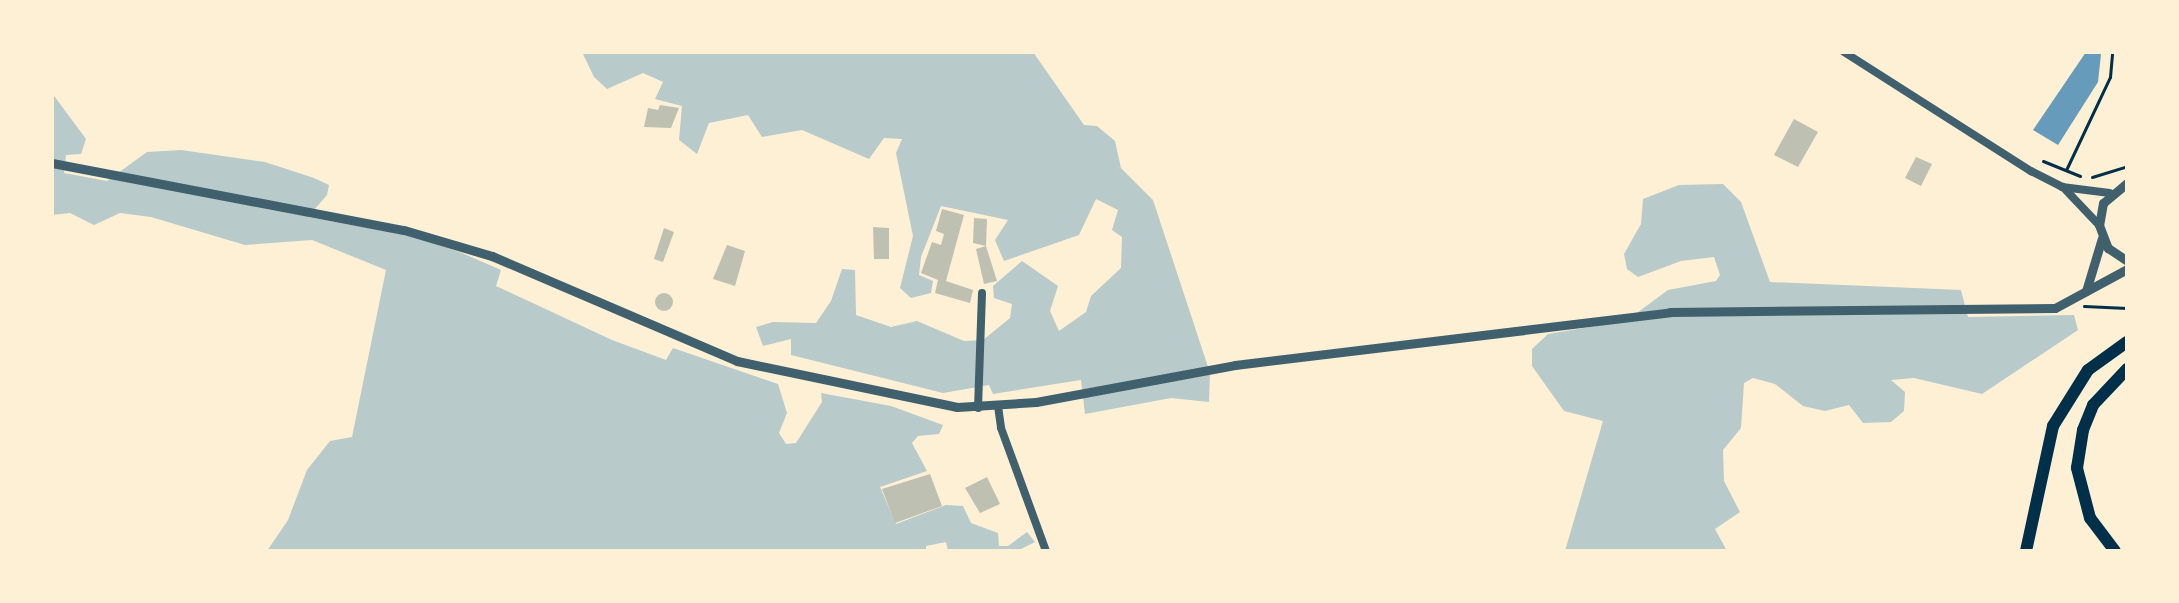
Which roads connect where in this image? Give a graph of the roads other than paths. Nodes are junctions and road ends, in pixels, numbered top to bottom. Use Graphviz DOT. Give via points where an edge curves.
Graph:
graph roads {
  1 [pos="1844,52"];
  2 [pos="52,163"];
  3 [pos="2127,183"];
  4 [pos="2062,187"];
  5 [pos="2110,193"];
  6 [pos="2099,225"];
  7 [pos="2102,238"];
  8 [pos="2127,261"];
  9 [pos="2127,269"];
  10 [pos="2086,291"];
  11 [pos="982,293"];
  12 [pos="2127,342"];
  13 [pos="2127,369"];
  14 [pos="998,406"];
  15 [pos="978,408"];
  16 [pos="1046,551"];
  17 [pos="2026,551"];
  18 [pos="2115,551"];
  1 -- 4 [label="street" via="2009,159"];
  2 -- 15 [label="street" via="404,230 492,256 646,326 756,367 916,401"];
  3 -- 5 [label="street"];
  4 -- 5 [label="street"];
  4 -- 6 [label="street"];
  5 -- 6 [label="street"];
  6 -- 7 [label="street"];
  7 -- 8 [label="street"];
  7 -- 10 [label="street"];
  9 -- 10 [label="street"];
  10 -- 14 [label="street" via="2055,308 1670,312 1235,365"];
  11 -- 15 [label="street"];
  12 -- 17 [label="highway" via="2088,370 2053,426"];
  13 -- 18 [label="highway" via="2093,405 2078,457 2079,487 2090,518"];
  14 -- 15 [label="street"];
  14 -- 16 [label="street" via="1001,428"];
}
